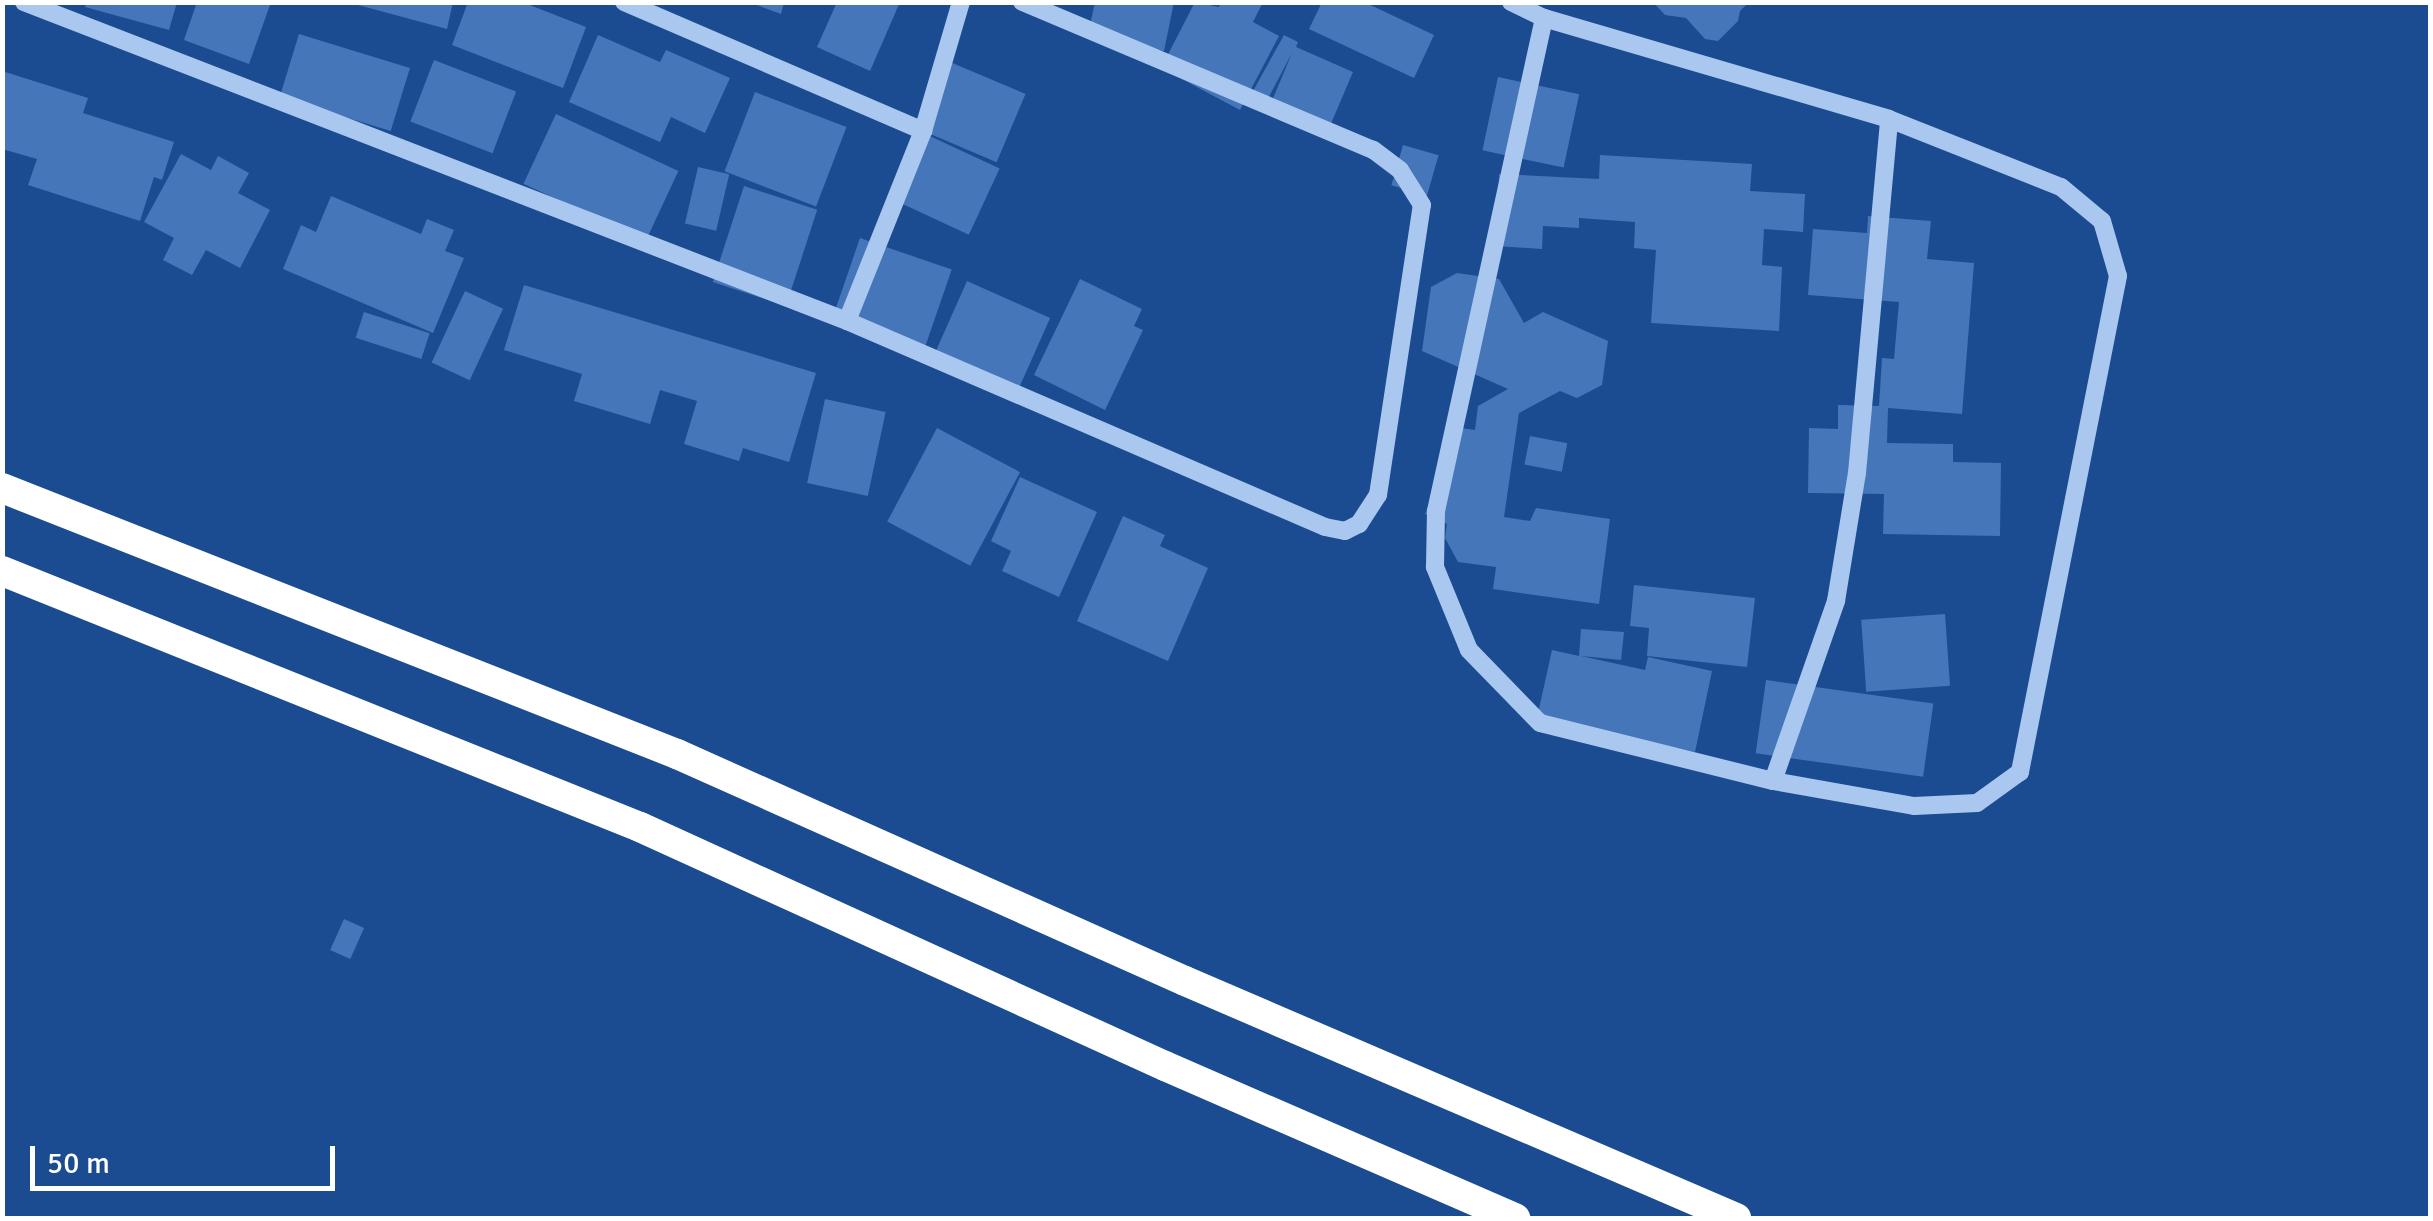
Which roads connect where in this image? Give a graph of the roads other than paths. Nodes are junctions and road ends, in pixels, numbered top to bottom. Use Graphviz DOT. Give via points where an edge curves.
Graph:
graph roads {
  1 [pos="24,2"];
  2 [pos="624,2"];
  3 [pos="961,2"];
  4 [pos="1022,2"];
  5 [pos="1510,2"];
  6 [pos="1544,18"];
  7 [pos="1889,119"];
  8 [pos="923,130"];
  9 [pos="847,321"];
  10 [pos="2,488"];
  11 [pos="2,571"];
  12 [pos="1773,781"];
  13 [pos="1515,1218"];
  14 [pos="1736,1218"];
  1 -- 9 [label="street"];
  2 -- 8 [label="street"];
  3 -- 8 [label="street"];
  4 -- 9 [label="street" via="1373,150 1400,170 1422,204 1370,513 1344,531 1325,527"];
  5 -- 6 [label="street"];
  6 -- 7 [label="street"];
  6 -- 12 [label="street" via="1436,511 1435,567 1469,650 1540,724"];
  7 -- 12 [label="street" via="1857,473 1836,601"];
  7 -- 12 [label="street" via="2061,187 2102,221 2118,276 2020,772 1977,803 1914,806"];
  8 -- 9 [label="street"];
  10 -- 14 [label="highway" via="677,754"];
  11 -- 13 [label="highway" via="640,827"];
}
